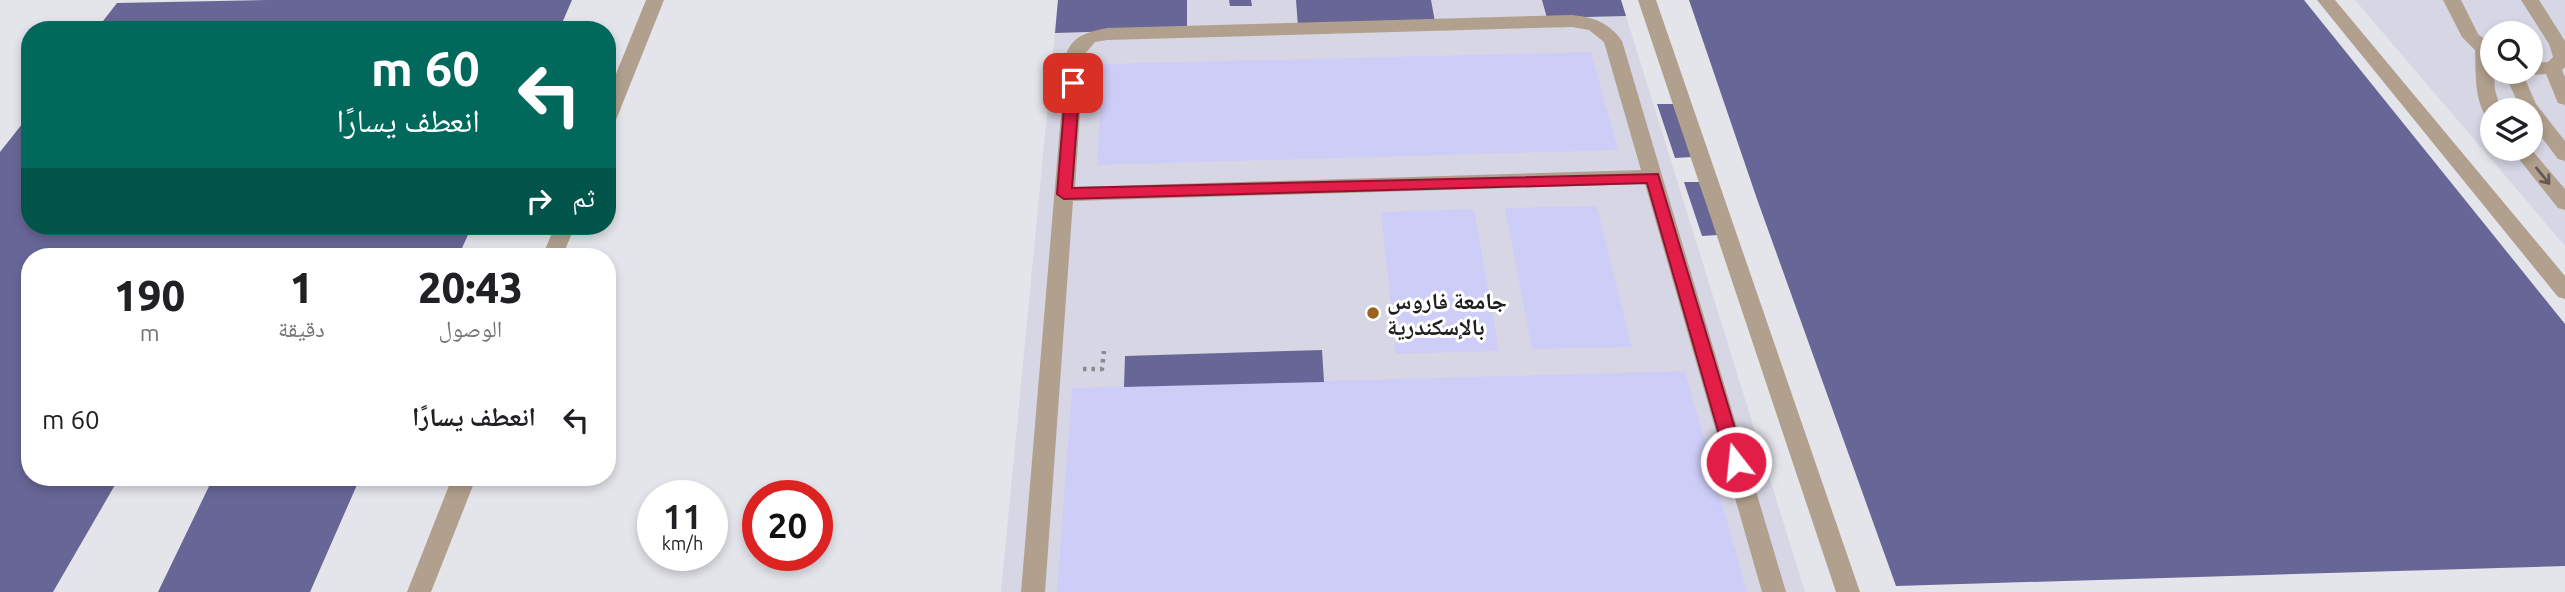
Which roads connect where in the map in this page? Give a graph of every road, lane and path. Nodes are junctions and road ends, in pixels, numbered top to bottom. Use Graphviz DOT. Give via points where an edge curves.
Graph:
graph roads {
  1 [pos="655,0"];
  2 [pos="1647,0"];
  3 [pos="2326,0"];
  4 [pos="2435,0"];
  5 [pos="2452,0"];
  6 [pos="2529,0"];
  7 [pos="2463,20"];
  8 [pos="2480,45"];
  9 [pos="2562,46"];
  10 [pos="2543,68"];
  11 [pos="2552,68"];
  12 [pos="2518,84"];
  13 [pos="616,98"];
  14 [pos="2565,99"];
  15 [pos="2565,154"];
  16 [pos="2531,161"];
  17 [pos="1653,177"];
  18 [pos="1064,194"];
  19 [pos="2565,203"];
  20 [pos="2565,291"];
  21 [pos="461,486"];
  22 [pos="419,592"];
  23 [pos="1033,592"];
  24 [pos="1774,592"];
  25 [pos="1848,592"];
  1 -- 13 [label="lane"];
  2 -- 25 [label="lane"];
  3 -- 20 [label="lane"];
  4 -- 7 [label="lane"];
  5 -- 7 [label="lane"];
  6 -- 9 [label="lane"];
  7 -- 8 [label="lane"];
  9 -- 11 [label="lane" via="2563,59"];
  10 -- 11 [label="lane"];
  11 -- 14 [label="lane"];
  12 -- 15 [label="lane" via="2528,106"];
  16 -- 19 [label="lane, one-way"];
  17 -- 18 [label="lane"];
  17 -- 18 [label="lane" via="1613,41 1607,32 1585,22 1148,33 1097,36 1077,48"];
  17 -- 24 [label="lane"];
  18 -- 23 [label="lane"];
  21 -- 22 [label="lane"];
}
